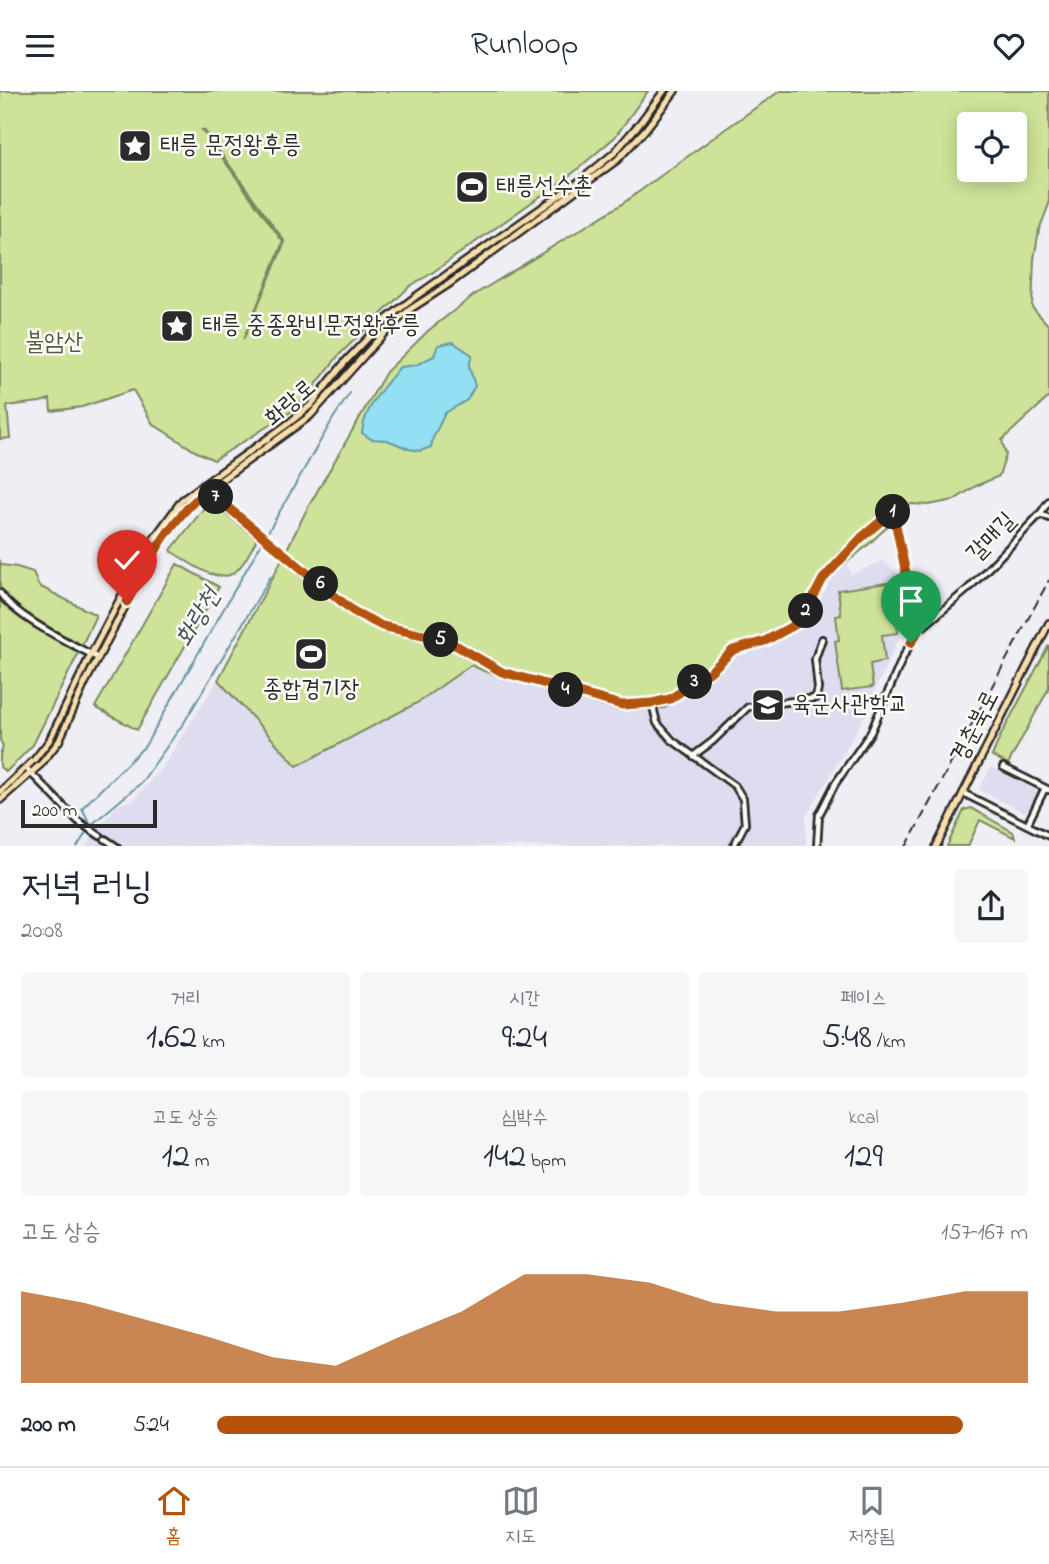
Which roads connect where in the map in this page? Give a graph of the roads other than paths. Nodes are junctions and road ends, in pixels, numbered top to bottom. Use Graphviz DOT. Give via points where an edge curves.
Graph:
graph roads {
  1 [pos="664,91"];
  2 [pos="675,91"];
  3 [pos="654,93"];
  4 [pos="655,103"];
  5 [pos="645,130"];
  6 [pos="205,487"];
  7 [pos="1049,501"];
  8 [pos="1040,514"];
  9 [pos="1049,518"];
  10 [pos="0,593"];
  11 [pos="1049,623"];
  12 [pos="918,631"];
  13 [pos="822,639"];
  14 [pos="91,654"];
  15 [pos="98,657"];
  16 [pos="652,703"];
  17 [pos="694,756"];
  18 [pos="1003,767"];
  19 [pos="26,768"];
  20 [pos="32,773"];
  21 [pos="1047,789"];
  22 [pos="0,792"];
  23 [pos="962,793"];
  24 [pos="0,800"];
  25 [pos="1027,825"];
  26 [pos="1049,837"];
  27 [pos="117,846"];
  28 [pos="733,846"];
  29 [pos="817,846"];
  30 [pos="936,846"];
  1 -- 4 [label="main road, 화랑로"];
  2 -- 5 [label="main road, 화랑로"];
  3 -- 4 [label="main road"];
  4 -- 5 [label="main road" via="661,105"];
  4 -- 6 [label="main road, 화랑로" via="606,160 384,321 311,405"];
  5 -- 6 [label="main road, 화랑로" via="593,179 409,310 310,416"];
  6 -- 14 [label="main road, 화랑로" via="182,500 147,548"];
  6 -- 15 [label="main road, 화랑로" via="156,547"];
  6 -- 16 [label="street" via="353,611 382,626 437,638 502,672 622,705"];
  7 -- 12 [label="street, 갈매길" via="968,589"];
  8 -- 9 [label="street"];
  10 -- 14 [label="street" via="28,618"];
  11 -- 23 [label="main road, 경춘북로"];
  12 -- 16 [label="street" via="893,511 823,579 800,622 765,641 733,650 670,699"];
  12 -- 29 [label="street, 갈매길" via="871,732 819,815"];
  13 -- 17 [label="street" via="815,659 817,698 748,706"];
  14 -- 15 [label="street"];
  14 -- 19 [label="main road, 화랑로" via="49,741"];
  15 -- 20 [label="main road, 화랑로" via="59,741"];
  16 -- 17 [label="street" via="657,723"];
  17 -- 28 [label="street" via="735,786 743,799 745,824"];
  18 -- 21 [label="street"];
  19 -- 20 [label="street"];
  19 -- 22 [label="main road, 화랑로"];
  20 -- 24 [label="main road, 화랑로"];
  20 -- 27 [label="street" via="79,821"];
  21 -- 25 [label="street"];
  23 -- 25 [label="street"];
  23 -- 30 [label="main road, 경춘북로"];
  25 -- 26 [label="street"];
}
